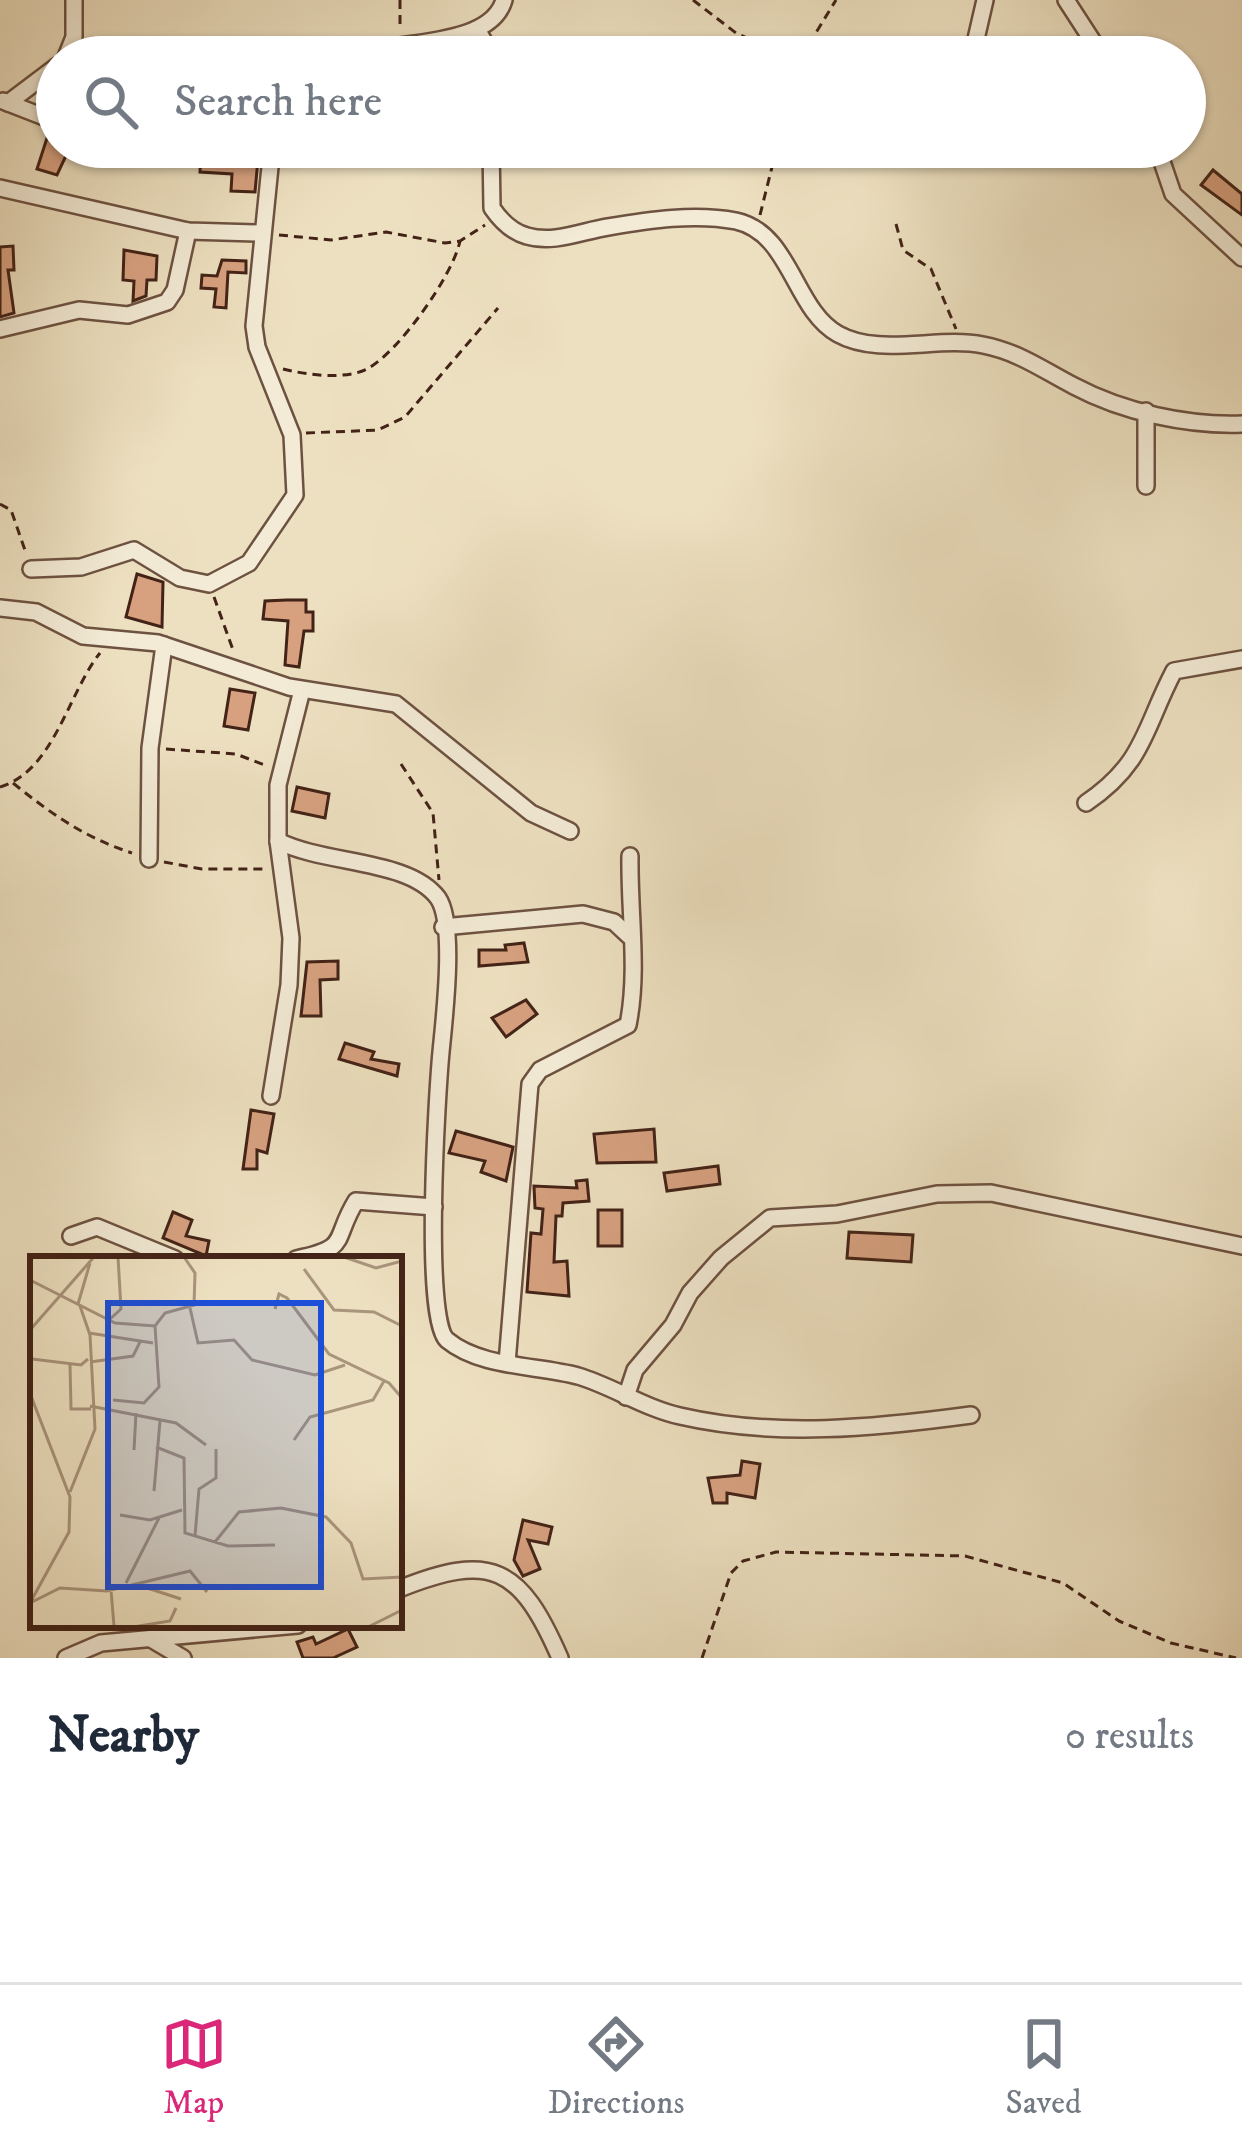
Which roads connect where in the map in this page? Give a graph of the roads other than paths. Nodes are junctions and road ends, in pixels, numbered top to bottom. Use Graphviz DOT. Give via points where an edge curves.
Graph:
graph roads {
  1 [pos="74,0"];
  2 [pos="504,0"];
  3 [pos="986,0"];
  4 [pos="1066,0"];
  5 [pos="478,32"];
  6 [pos="74,36"];
  7 [pos="447,36"];
  8 [pos="480,36"];
  9 [pos="977,36"];
  10 [pos="1089,36"];
  11 [pos="36,80"];
  12 [pos="4,101"];
  13 [pos="36,114"];
  14 [pos="269,168"];
  15 [pos="489,168"];
  16 [pos="1164,168"];
  17 [pos="0,188"];
  18 [pos="188,231"];
  19 [pos="260,233"];
  20 [pos="1242,258"];
  21 [pos="0,328"];
  22 [pos="1146,411"];
  23 [pos="1242,424"];
  24 [pos="1146,486"];
  25 [pos="32,569"];
  26 [pos="0,608"];
  27 [pos="164,645"];
  28 [pos="1242,659"];
  29 [pos="302,690"];
  30 [pos="1086,803"];
  31 [pos="570,831"];
  32 [pos="278,842"];
  33 [pos="630,856"];
  34 [pos="149,859"];
  35 [pos="443,927"];
  36 [pos="629,936"];
  37 [pos="271,1096"];
  38 [pos="434,1207"];
  39 [pos="71,1236"];
  40 [pos="1242,1246"];
  41 [pos="168,1256"];
  42 [pos="309,1256"];
  43 [pos="507,1363"];
  44 [pos="626,1397"];
  45 [pos="970,1415"];
  46 [pos="402,1588"];
  47 [pos="112,1628"];
  48 [pos="266,1628"];
  49 [pos="151,1639"];
  50 [pos="100,1643"];
  51 [pos="66,1658"];
  52 [pos="183,1658"];
  53 [pos="560,1658"];
  1 -- 6 [label="street"];
  2 -- 5 [label="street"];
  3 -- 9 [label="street"];
  4 -- 10 [label="street"];
  5 -- 7 [label="street"];
  5 -- 8 [label="street"];
  11 -- 12 [label="street"];
  12 -- 13 [label="street"];
  14 -- 19 [label="street"];
  15 -- 22 [label="street" via="497,215 511,229 537,238 680,218 735,221 756,231 836,334 1016,354 1076,387"];
  16 -- 20 [label="street" via="1173,194"];
  17 -- 18 [label="street"];
  18 -- 19 [label="street"];
  18 -- 21 [label="street" via="167,302 128,315 79,310"];
  19 -- 25 [label="street" via="254,326 292,435 295,495 249,563 209,584 180,578 134,550 81,567"];
  22 -- 23 [label="street"];
  22 -- 24 [label="street"];
  26 -- 27 [label="street" via="36,612 75,634"];
  27 -- 29 [label="street"];
  27 -- 34 [label="street" via="150,748"];
  28 -- 30 [label="street" via="1174,671 1141,750"];
  29 -- 31 [label="street" via="407,709 531,813"];
  29 -- 32 [label="street" via="280,772"];
  32 -- 35 [label="street" via="322,859 403,872 439,900"];
  32 -- 37 [label="street" via="290,986"];
  33 -- 36 [label="street"];
  35 -- 36 [label="street" via="583,914 614,922"];
  35 -- 38 [label="street" via="447,994"];
  36 -- 43 [label="street" via="635,977 628,1025 540,1070 530,1084"];
  38 -- 42 [label="street" via="356,1201 344,1238"];
  38 -- 43 [label="street" via="437,1330 464,1350"];
  39 -- 41 [label="street" via="97,1227"];
  40 -- 44 [label="street" via="992,1193 770,1218 690,1293 635,1370"];
  43 -- 44 [label="street" via="581,1377"];
  44 -- 45 [label="street" via="680,1416 785,1428"];
  46 -- 53 [label="street" via="478,1566 503,1576 530,1602"];
  47 -- 50 [label="street"];
  48 -- 49 [label="street"];
  49 -- 50 [label="street"];
  49 -- 52 [label="street"];
  50 -- 51 [label="street"];
}
